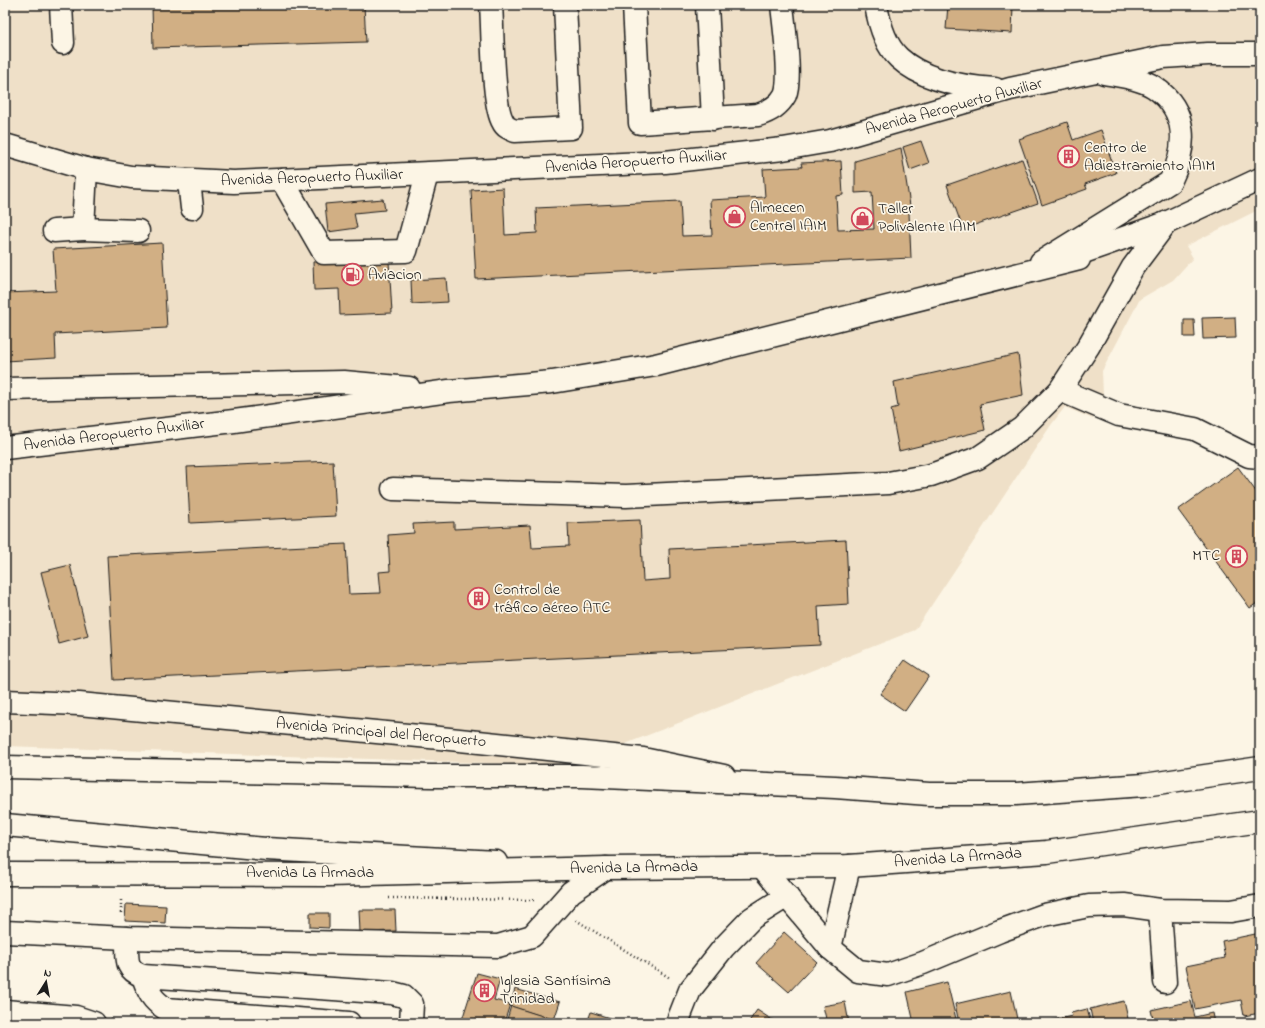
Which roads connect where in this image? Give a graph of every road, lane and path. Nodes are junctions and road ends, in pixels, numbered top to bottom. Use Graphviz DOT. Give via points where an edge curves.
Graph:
graph roads {
  1 [pos="61,5"];
  2 [pos="491,5"];
  3 [pos="565,5"];
  4 [pos="634,5"];
  5 [pos="707,5"];
  6 [pos="782,5"];
  7 [pos="876,5"];
  8 [pos="63,44"];
  9 [pos="1260,54"];
  10 [pos="1093,71"];
  11 [pos="1010,89"];
  12 [pos="713,119"];
  13 [pos="5,145"];
  14 [pos="86,169"];
  15 [pos="427,174"];
  16 [pos="1260,179"];
  17 [pos="189,180"];
  18 [pos="282,180"];
  19 [pos="192,208"];
  20 [pos="1166,223"];
  21 [pos="83,229"];
  22 [pos="54,231"];
  23 [pos="138,231"];
  24 [pos="1079,259"];
  25 [pos="1023,273"];
  26 [pos="5,389"];
  27 [pos="1060,390"];
  28 [pos="449,392"];
  29 [pos="5,448"];
  30 [pos="1260,457"];
  31 [pos="393,489"];
  32 [pos="5,701"];
  33 [pos="5,767"];
  34 [pos="1260,768"];
  35 [pos="755,783"];
  36 [pos="1259,822"];
  37 [pos="5,825"];
  38 [pos="849,866"];
  39 [pos="606,868"];
  40 [pos="763,868"];
  41 [pos="5,874"];
  42 [pos="113,896"];
  43 [pos="129,896"];
  44 [pos="787,896"];
  45 [pos="383,898"];
  46 [pos="1260,906"];
  47 [pos="557,908"];
  48 [pos="1160,910"];
  49 [pos="5,932"];
  50 [pos="127,938"];
  51 [pos="830,948"];
  52 [pos="143,976"];
  53 [pos="1164,982"];
  54 [pos="690,990"];
  55 [pos="5,1011"];
  56 [pos="94,1023"];
  57 [pos="349,1023"];
  58 [pos="411,1023"];
  59 [pos="677,1023"];
  1 -- 8 [label="main road"];
  2 -- 3 [label="main road" via="496,100 502,122 515,131 571,128"];
  4 -- 12 [label="main road" via="640,123"];
  5 -- 12 [label="main road"];
  6 -- 12 [label="main road" via="787,79 785,94 775,107 758,115"];
  7 -- 11 [label="main road" via="883,33 891,48 899,58 913,68 932,78 954,84 976,88"];
  9 -- 10 [label="main road, Avenida Aeropuerto Auxiliar" via="1163,57"];
  10 -- 11 [label="main road, Avenida Aeropuerto Auxiliar"];
  10 -- 25 [label="main road" via="1132,78 1154,87 1169,101 1183,133 1179,164 1170,182"];
  11 -- 15 [label="main road, Avenida Aeropuerto Auxiliar" via="830,141 783,149 665,162"];
  13 -- 14 [label="main road, Avenida Aeropuerto Auxiliar"];
  14 -- 17 [label="main road, Avenida Aeropuerto Auxiliar" via="131,177"];
  14 -- 21 [label="main road"];
  15 -- 18 [label="main road, Avenida Aeropuerto Auxiliar"];
  15 -- 18 [label="main road" via="406,252 324,253"];
  16 -- 20 [label="main road, Avenida Aeropuerto Auxiliar"];
  17 -- 18 [label="main road, Avenida Aeropuerto Auxiliar"];
  17 -- 19 [label="main road"];
  20 -- 25 [label="main road, Avenida Aeropuerto Auxiliar"];
  20 -- 27 [label="main road" via="1133,267 1084,354"];
  21 -- 22 [label="main road"];
  21 -- 23 [label="main road"];
  24 -- 25 [label="main road, Avenida Aeropuerto Auxiliar"];
  25 -- 28 [label="main road, Avenida Aeropuerto Auxiliar" via="656,365 552,382"];
  26 -- 28 [label="main road" via="344,382"];
  27 -- 30 [label="main road" via="1119,415 1195,428 1249,456"];
  27 -- 31 [label="main road" via="1022,428 978,458 931,475 888,483 626,496"];
  28 -- 29 [label="main road, Avenida Aeropuerto Auxiliar"];
  32 -- 35 [label="main road, Avenida Principal del Aeropuerto" via="87,705 643,759"];
  33 -- 35 [label="main road" via="432,776 582,776"];
  34 -- 35 [label="main road" via="1144,785 1016,794 929,794"];
  36 -- 38 [label="main road, Avenida La Armada" via="1047,852"];
  37 -- 39 [label="main road" via="266,849"];
  38 -- 40 [label="main road, Avenida La Armada"];
  38 -- 51 [label="main road"];
  39 -- 40 [label="main road, Avenida La Armada"];
  39 -- 41 [label="main road, Avenida La Armada" via="328,875"];
  39 -- 47 [label="main road" via="571,892"];
  40 -- 44 [label="main road"];
  42 -- 43 [label="path"];
  44 -- 51 [label="main road"];
  44 -- 54 [label="main road" via="752,918 724,947"];
  45 -- 47 [label="path" via="542,900"];
  46 -- 48 [label="main road" via="1231,911"];
  47 -- 50 [label="main road" via="532,936 498,946"];
  47 -- 54 [label="path"];
  48 -- 51 [label="main road" via="1124,905 1089,906 1044,915 888,975 858,971"];
  48 -- 53 [label="main road"];
  49 -- 50 [label="main road"];
  50 -- 52 [label="main road" via="128,967 133,973"];
  52 -- 57 [label="main road" via="149,994 156,1003 166,1009"];
  52 -- 58 [label="main road" via="392,993 404,996 412,1004"];
  54 -- 59 [label="main road"];
  55 -- 56 [label="main road" via="76,1017"];
}
